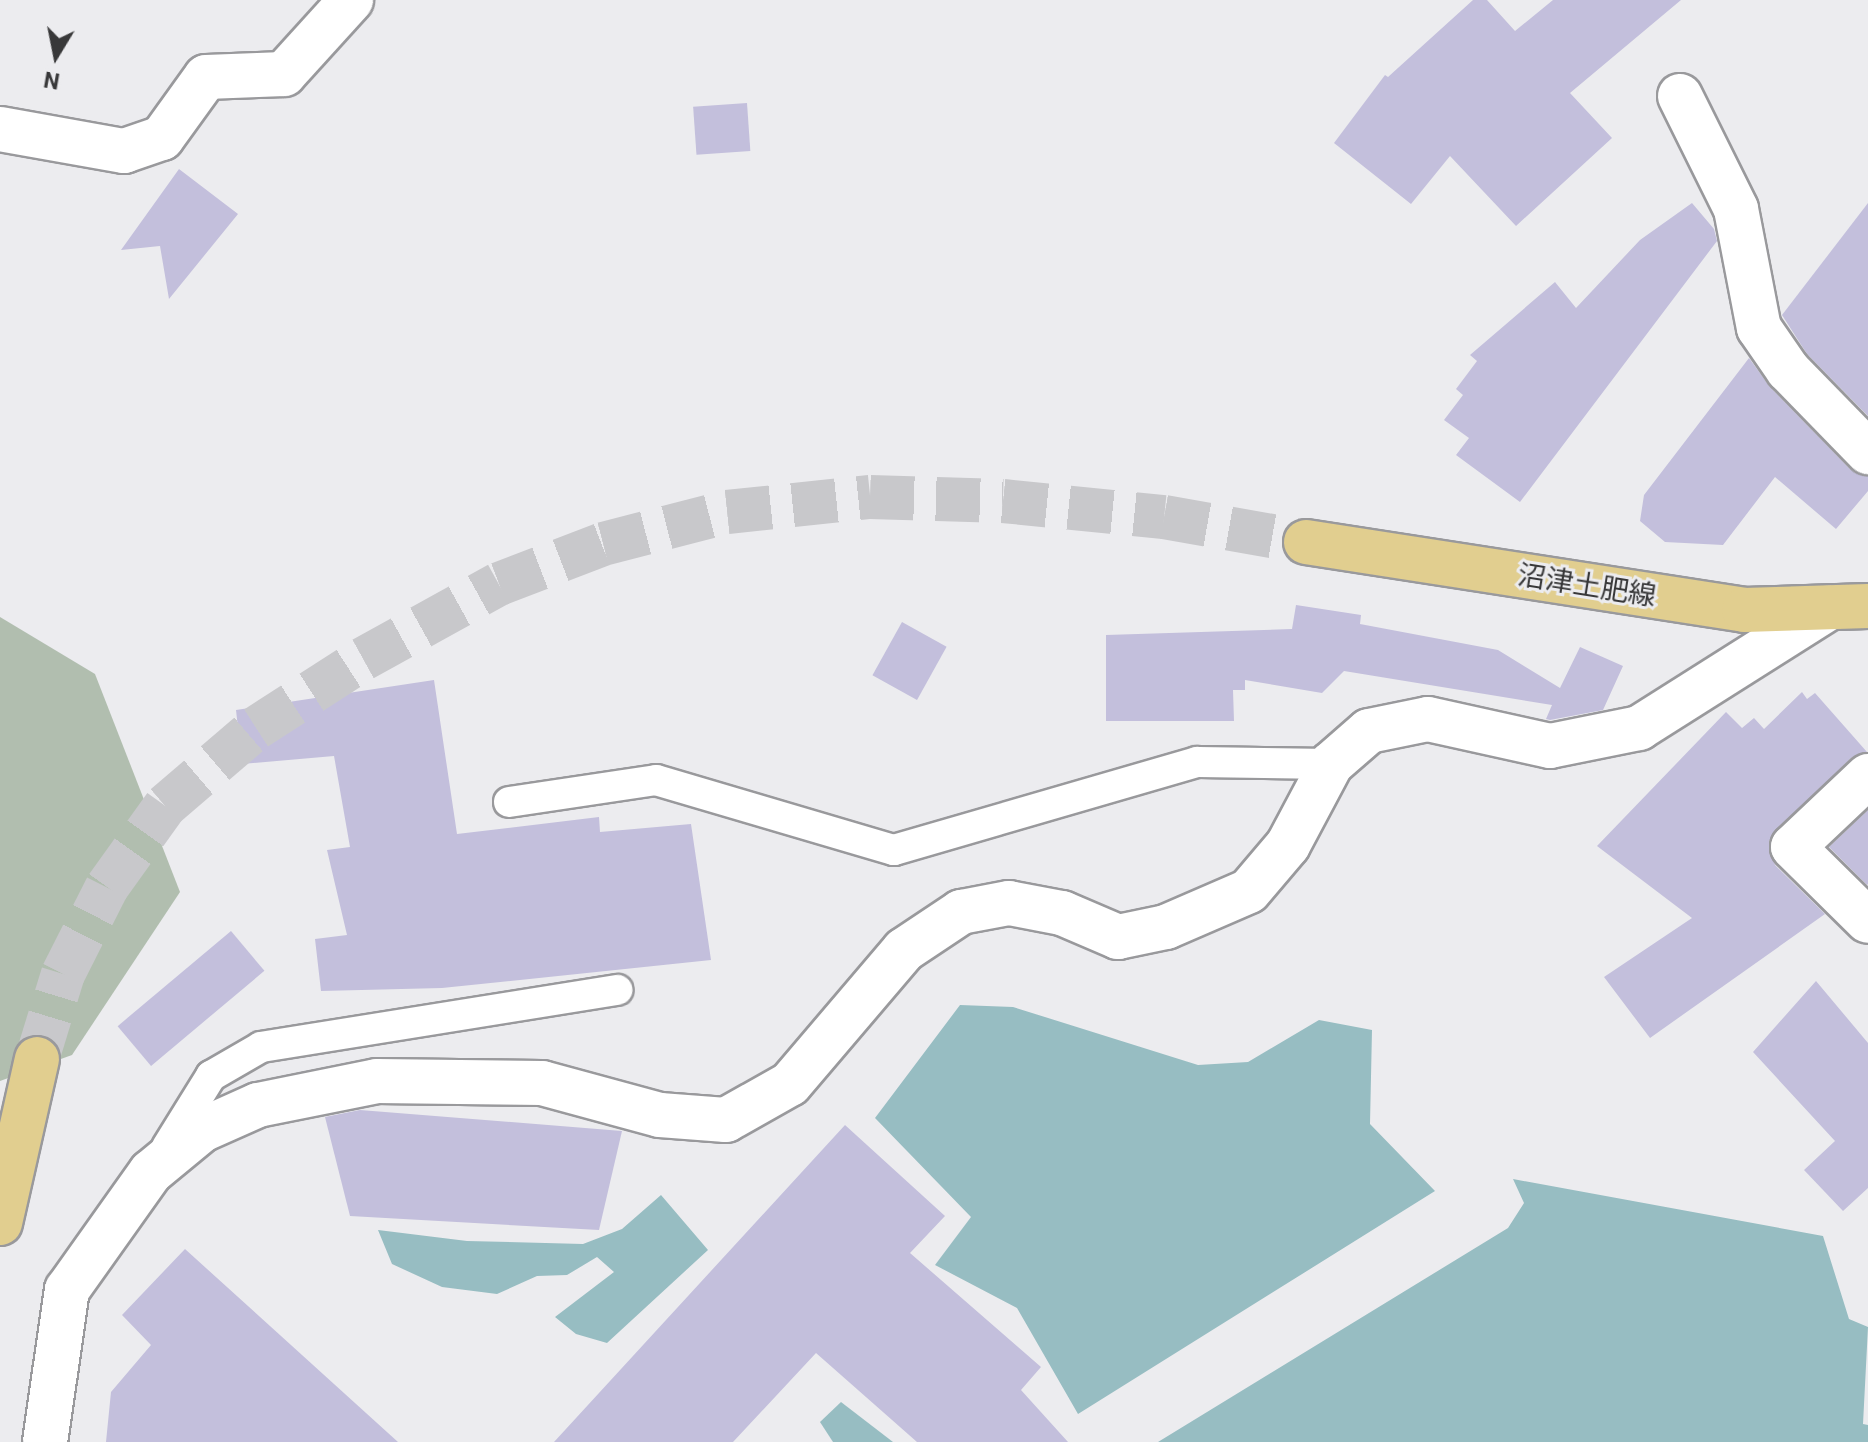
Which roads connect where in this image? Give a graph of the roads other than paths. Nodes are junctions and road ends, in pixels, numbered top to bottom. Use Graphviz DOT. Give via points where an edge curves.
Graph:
graph roads {
  1 [pos="351,0"];
  2 [pos="1680,96"];
  3 [pos="0,129"];
  4 [pos="1868,452"];
  5 [pos="1306,542"];
  6 [pos="1857,604"];
  7 [pos="1331,764"];
  8 [pos="1868,776"];
  9 [pos="509,802"];
  10 [pos="1868,921"];
  11 [pos="617,990"];
  12 [pos="37,1059"];
  13 [pos="151,1172"];
  14 [pos="0,1223"];
  15 [pos="45,1442"];
  1 -- 3 [label="street" via="284,74 206,77 162,138 124,151"];
  2 -- 4 [label="street" via="1736,209 1759,328 1788,370"];
  5 -- 6 [label="main road, 沼津土肥線" via="1744,610"];
  6 -- 7 [label="street" via="1639,728 1550,746 1428,719 1369,731"];
  7 -- 9 [label="lane" via="1197,762 894,850 656,780"];
  7 -- 13 [label="street" via="1288,845 1249,891 1166,927 1118,937 1062,913 1009,903 961,912 904,950 790,1084 726,1120 660,1115 542,1083 377,1081 258,1105 202,1130"];
  8 -- 10 [label="street" via="1793,847"];
  11 -- 13 [label="lane" via="261,1047 211,1076"];
  12 -- 14 [label="main road"];
  13 -- 15 [label="street" via="67,1290"];
}
